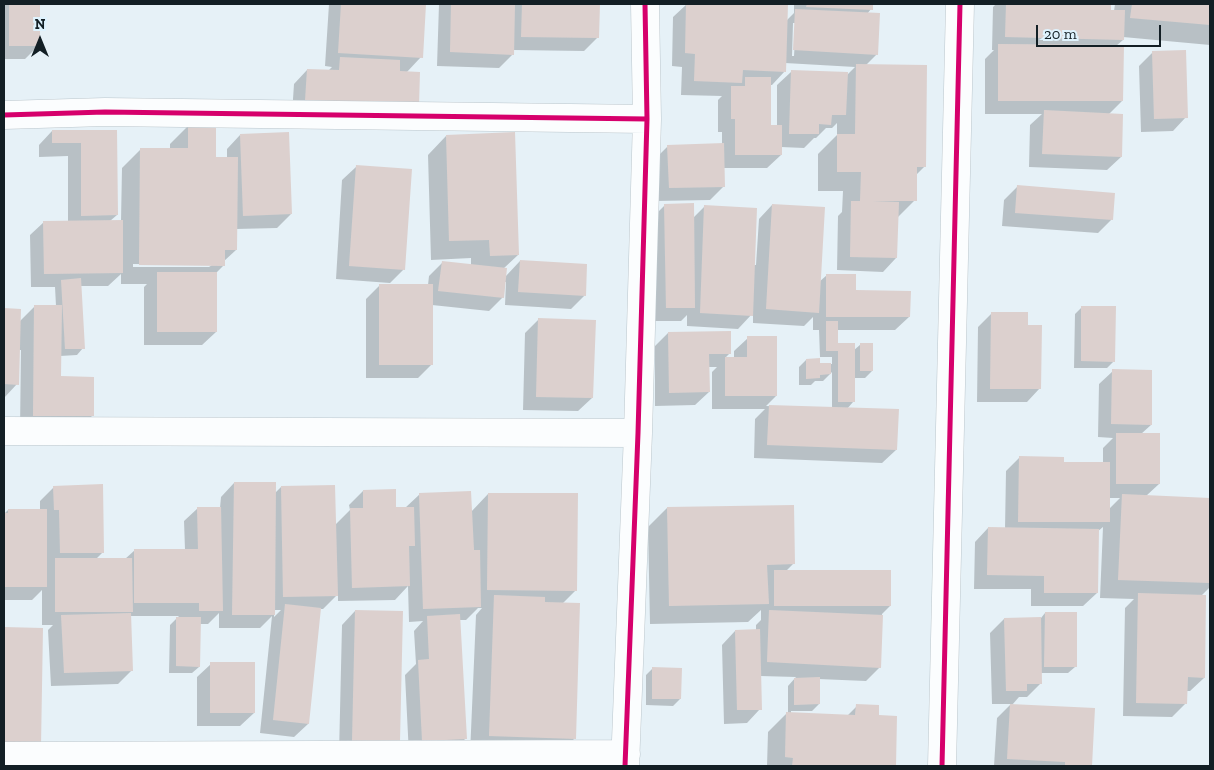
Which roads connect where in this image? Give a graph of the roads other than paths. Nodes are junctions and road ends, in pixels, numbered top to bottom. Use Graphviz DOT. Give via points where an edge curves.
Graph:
graph roads {
  1 [pos="644,4"];
  2 [pos="960,4"];
  3 [pos="4,115"];
  4 [pos="647,119"];
  5 [pos="4,431"];
  6 [pos="638,433"];
  7 [pos="4,756"];
  8 [pos="626,760"];
  9 [pos="942,766"];
  1 -- 4 [label="street"];
  2 -- 9 [label="street"];
  3 -- 4 [label="street" via="105,112"];
  4 -- 6 [label="street"];
  5 -- 6 [label="street"];
  6 -- 8 [label="street"];
  7 -- 8 [label="street"];
}
